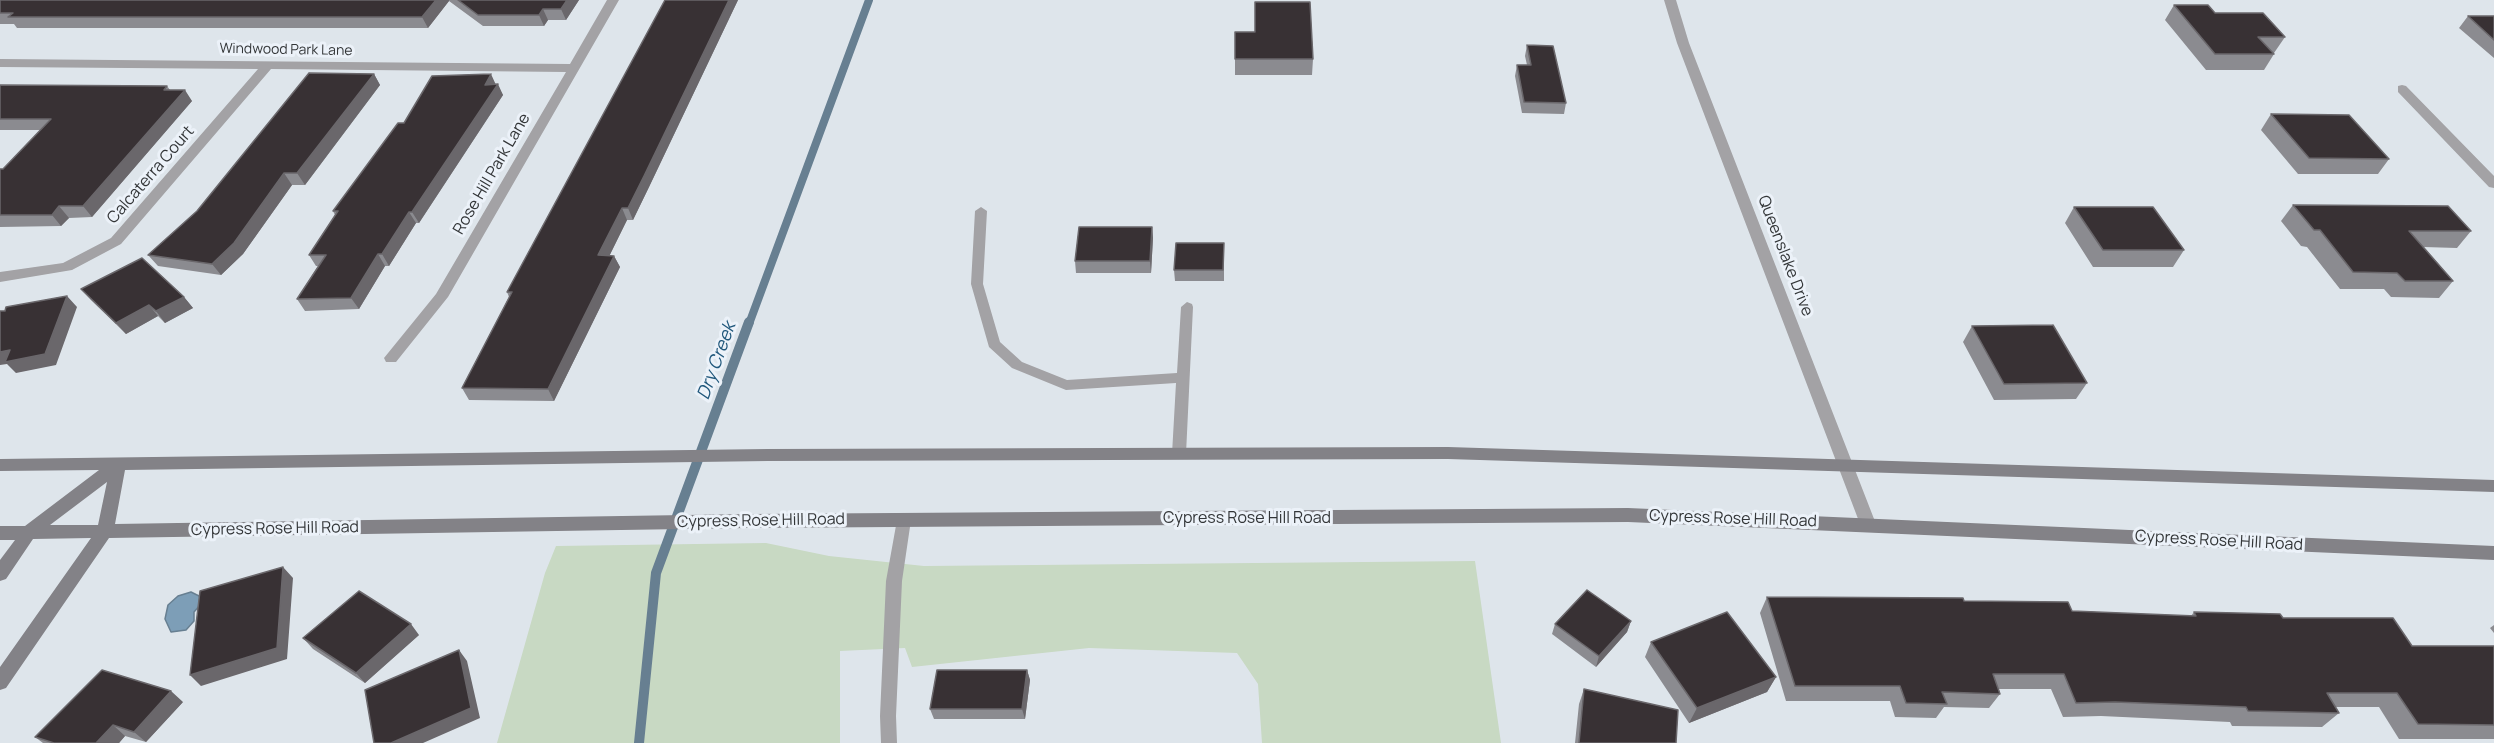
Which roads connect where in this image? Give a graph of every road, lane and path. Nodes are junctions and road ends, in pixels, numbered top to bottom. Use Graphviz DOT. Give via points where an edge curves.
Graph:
graph roads {
  1 [pos="613,0"];
  2 [pos="1670,0"];
  3 [pos="0,63"];
  4 [pos="268,65"];
  5 [pos="572,68"];
  6 [pos="2402,89"];
  7 [pos="2494,184"];
  8 [pos="981,211"];
  9 [pos="0,277"];
  10 [pos="1187,307"];
  11 [pos="391,358"];
  12 [pos="1183,378"];
  13 [pos="1179,454"];
  14 [pos="118,464"];
  15 [pos="0,465"];
  16 [pos="1847,467"];
  17 [pos="2494,486"];
  18 [pos="904,520"];
  19 [pos="1868,524"];
  20 [pos="105,531"];
  21 [pos="29,532"];
  22 [pos="0,533"];
  23 [pos="2494,553"];
  24 [pos="0,574"];
  25 [pos="0,682"];
  26 [pos="889,743"];
  1 -- 5 [label="street, Rose Hill Park Lane"];
  2 -- 16 [label="street, Queenslake Drive" via="1683,43"];
  3 -- 4 [label="street, Windwood Park Lane"];
  4 -- 5 [label="street, Windwood Park Lane"];
  4 -- 9 [label="street, Calcaterra Court" via="116,241 68,267"];
  5 -- 11 [label="street, Rose Hill Park Lane" via="441,297"];
  6 -- 7 [label="street"];
  8 -- 12 [label="lane" via="977,284 994,344 1017,365 1066,385"];
  10 -- 12 [label="lane"];
  12 -- 13 [label="lane"];
  13 -- 14 [label="main road"];
  13 -- 16 [label="main road" via="1448,453"];
  14 -- 15 [label="main road"];
  14 -- 20 [label="main road"];
  14 -- 21 [label="main road"];
  16 -- 17 [label="main road"];
  16 -- 19 [label="street, Queenslake Drive"];
  18 -- 19 [label="main road, Cypress Rose Hill Road" via="1628,515"];
  18 -- 20 [label="main road, Cypress Rose Hill Road"];
  18 -- 26 [label="lane" via="894,581"];
  19 -- 23 [label="main road, Cypress Rose Hill Road"];
  20 -- 21 [label="main road, Cypress Rose Hill Road"];
  20 -- 25 [label="main road"];
  21 -- 22 [label="main road, Cypress Rose Hill Road"];
  21 -- 24 [label="main road"];
}
